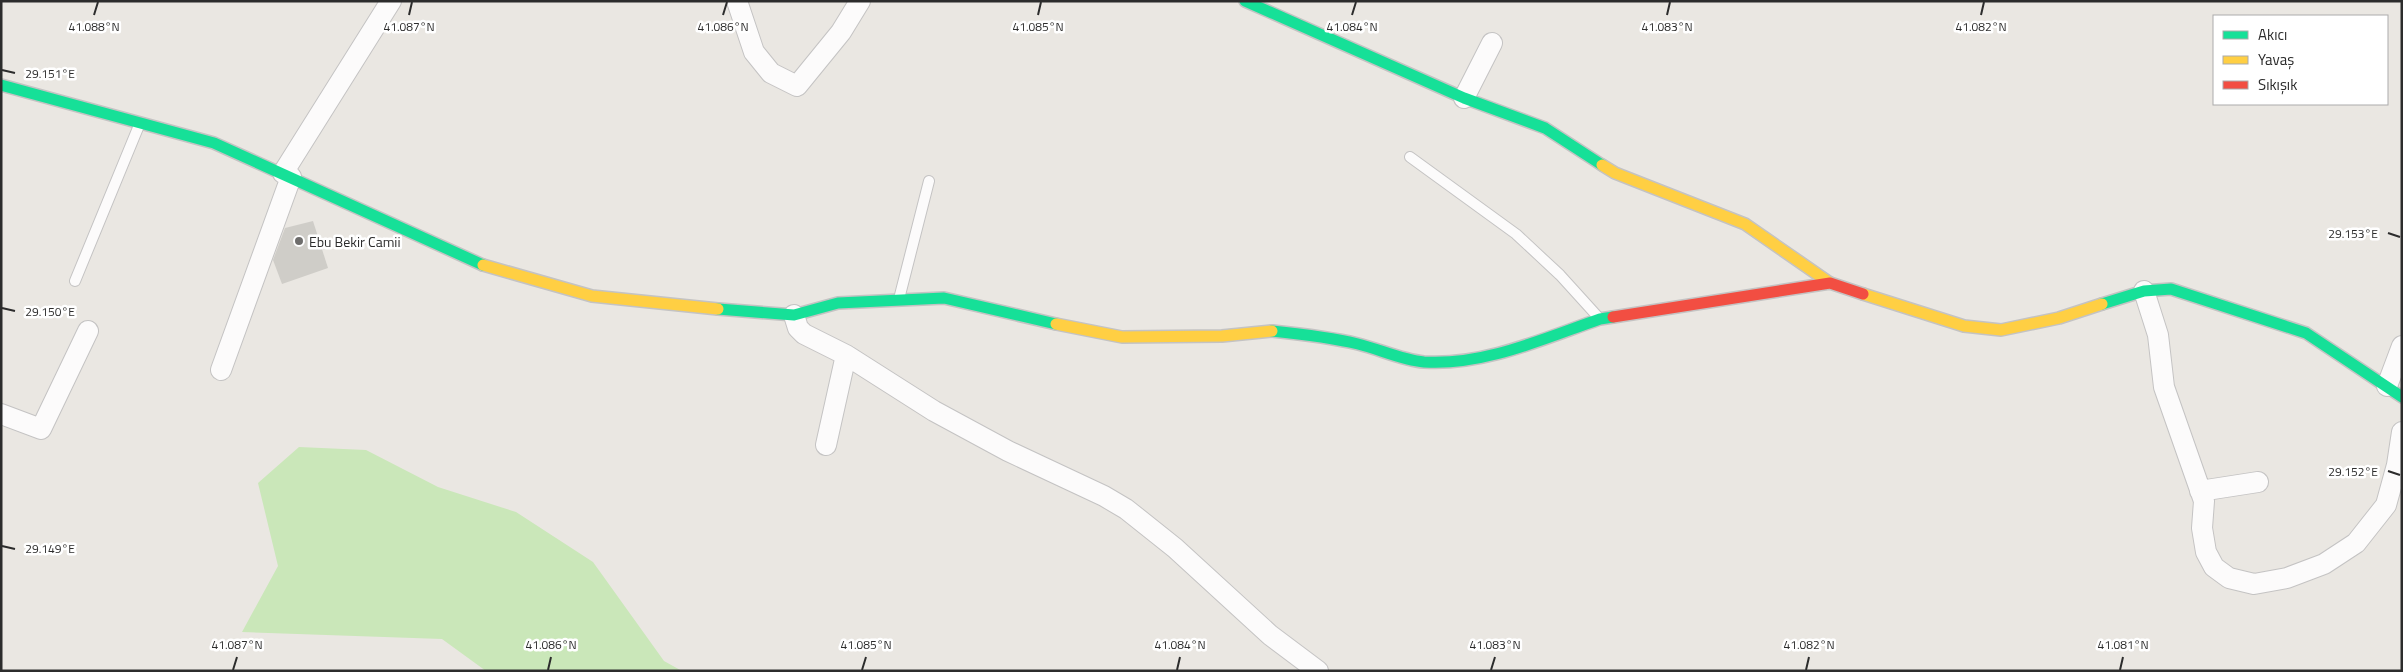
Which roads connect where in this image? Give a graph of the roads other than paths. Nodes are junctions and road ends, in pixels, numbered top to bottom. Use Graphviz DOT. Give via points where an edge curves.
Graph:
graph roads {
  1 [pos="391,1"];
  2 [pos="737,1"];
  3 [pos="860,1"];
  4 [pos="1245,1"];
  5 [pos="1492,43"];
  6 [pos="1,85"];
  7 [pos="1464,98"];
  8 [pos="140,122"];
  9 [pos="1410,157"];
  10 [pos="287,175"];
  11 [pos="929,181"];
  12 [pos="75,280"];
  13 [pos="1830,282"];
  14 [pos="2144,291"];
  15 [pos="899,300"];
  16 [pos="794,315"];
  17 [pos="1600,319"];
  18 [pos="88,331"];
  19 [pos="2402,346"];
  20 [pos="846,355"];
  21 [pos="221,370"];
  22 [pos="2394,392"];
  23 [pos="1,414"];
  24 [pos="2402,432"];
  25 [pos="826,444"];
  26 [pos="2258,482"];
  27 [pos="2200,490"];
  28 [pos="1318,671"];
  1 -- 10 [label="street"];
  2 -- 3 [label="street" via="754,52 771,73 798,86 841,32"];
  4 -- 7 [label="street"];
  5 -- 7 [label="street"];
  6 -- 8 [label="street"];
  7 -- 13 [label="street" via="1545,128 1615,173 1745,224"];
  8 -- 10 [label="street" via="214,143"];
  8 -- 12 [label="lane"];
  9 -- 17 [label="lane" via="1516,234"];
  10 -- 16 [label="street" via="473,262 592,296"];
  10 -- 21 [label="street"];
  11 -- 15 [label="lane"];
  13 -- 14 [label="street" via="1964,326 2000,330 2059,318"];
  13 -- 17 [label="street"];
  14 -- 22 [label="street" via="2171,289 2306,333"];
  14 -- 27 [label="street" via="2158,335 2164,387"];
  15 -- 16 [label="street" via="838,303"];
  15 -- 17 [label="street" via="944,298 1028,319 1122,337 1222,336 1267,330 1312,335 1423,362 1466,360 1522,346"];
  16 -- 20 [label="street" via="798,328 804,334"];
  18 -- 23 [label="street" via="41,429"];
  19 -- 22 [label="street"];
  20 -- 25 [label="street"];
  20 -- 28 [label="street" via="967,430 1126,509 1270,635"];
  24 -- 27 [label="street" via="2386,505 2356,543 2324,564 2287,578 2254,584 2229,578 2214,567 2206,552 2202,528 2204,501"];
  26 -- 27 [label="street"];
}
